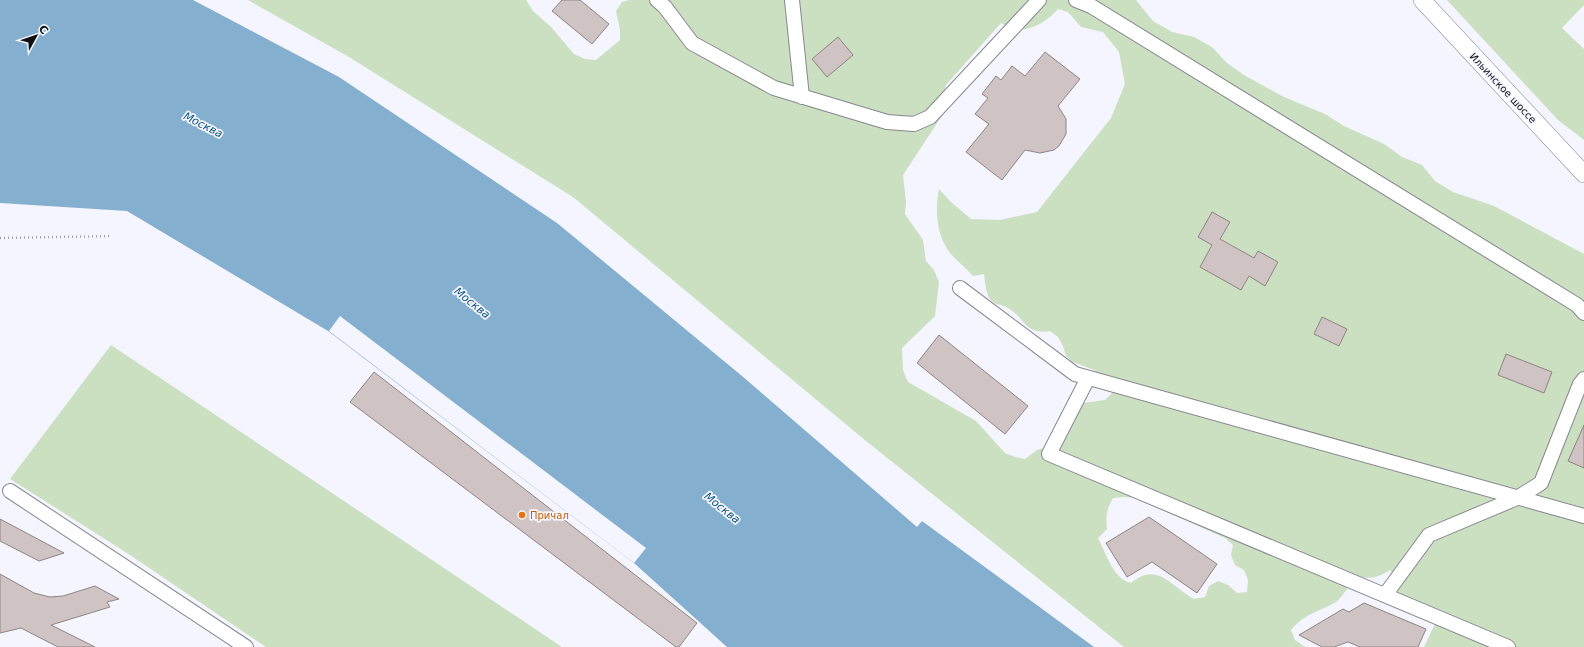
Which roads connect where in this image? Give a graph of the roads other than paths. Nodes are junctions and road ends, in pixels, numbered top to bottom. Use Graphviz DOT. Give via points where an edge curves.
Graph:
graph roads {
  1 [pos="792,0"];
  2 [pos="1040,0"];
  3 [pos="1076,0"];
  4 [pos="1422,0"];
  5 [pos="661,2"];
  6 [pos="802,97"];
  7 [pos="1584,174"];
  8 [pos="960,288"];
  9 [pos="1584,312"];
  10 [pos="1088,378"];
  11 [pos="1584,378"];
  12 [pos="10,491"];
  13 [pos="1517,498"];
  14 [pos="1584,516"];
  15 [pos="1385,595"];
  16 [pos="246,647"];
  17 [pos="1508,647"];
  1 -- 6 [label="lane"];
  2 -- 6 [label="lane" via="930,117 914,124 887,122"];
  3 -- 9 [label="lane" via="1091,6"];
  4 -- 7 [label="main road, Ильинское шоссе"];
  5 -- 6 [label="lane" via="692,43 774,88"];
  8 -- 10 [label="lane" via="1075,374"];
  10 -- 13 [label="lane"];
  10 -- 15 [label="lane" via="1049,454"];
  11 -- 13 [label="lane" via="1541,483"];
  12 -- 16 [label="lane"];
  13 -- 14 [label="lane"];
  13 -- 15 [label="lane" via="1428,535"];
  15 -- 17 [label="lane"];
}
